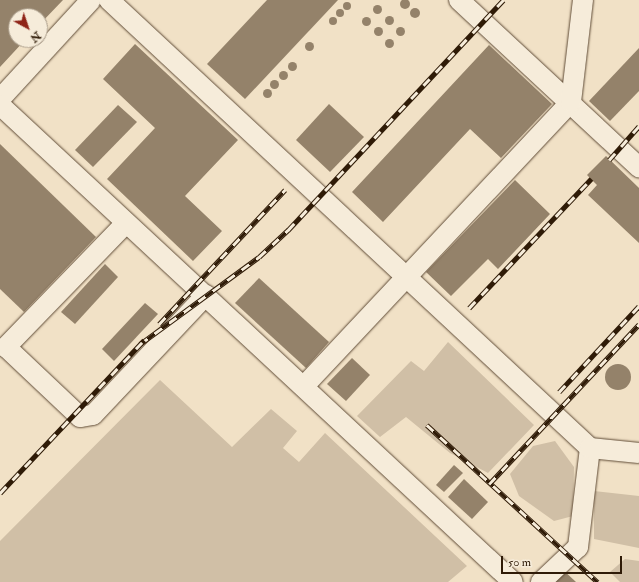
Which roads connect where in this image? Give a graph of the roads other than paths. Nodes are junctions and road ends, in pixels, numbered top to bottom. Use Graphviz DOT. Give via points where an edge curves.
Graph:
graph roads {
  1 [pos="91,0"];
  2 [pos="109,0"];
  3 [pos="459,0"];
  4 [pos="583,0"];
  5 [pos="0,99"];
  6 [pos="571,102"];
  7 [pos="0,104"];
  8 [pos="639,167"];
  9 [pos="126,223"];
  10 [pos="406,277"];
  11 [pos="206,295"];
  12 [pos="3,344"];
  13 [pos="305,385"];
  14 [pos="590,448"];
  15 [pos="639,453"];
  16 [pos="513,582"];
  17 [pos="541,582"];
  1 -- 5 [label="lane"];
  2 -- 10 [label="lane"];
  3 -- 6 [label="lane"];
  4 -- 6 [label="lane"];
  6 -- 8 [label="lane"];
  6 -- 10 [label="lane"];
  7 -- 9 [label="lane"];
  9 -- 11 [label="lane"];
  9 -- 12 [label="lane"];
  10 -- 13 [label="lane"];
  10 -- 14 [label="lane"];
  11 -- 12 [label="lane" via="93,415 80,417"];
  11 -- 13 [label="lane"];
  13 -- 16 [label="lane"];
  14 -- 15 [label="lane"];
  14 -- 17 [label="lane" via="578,546"];
}
